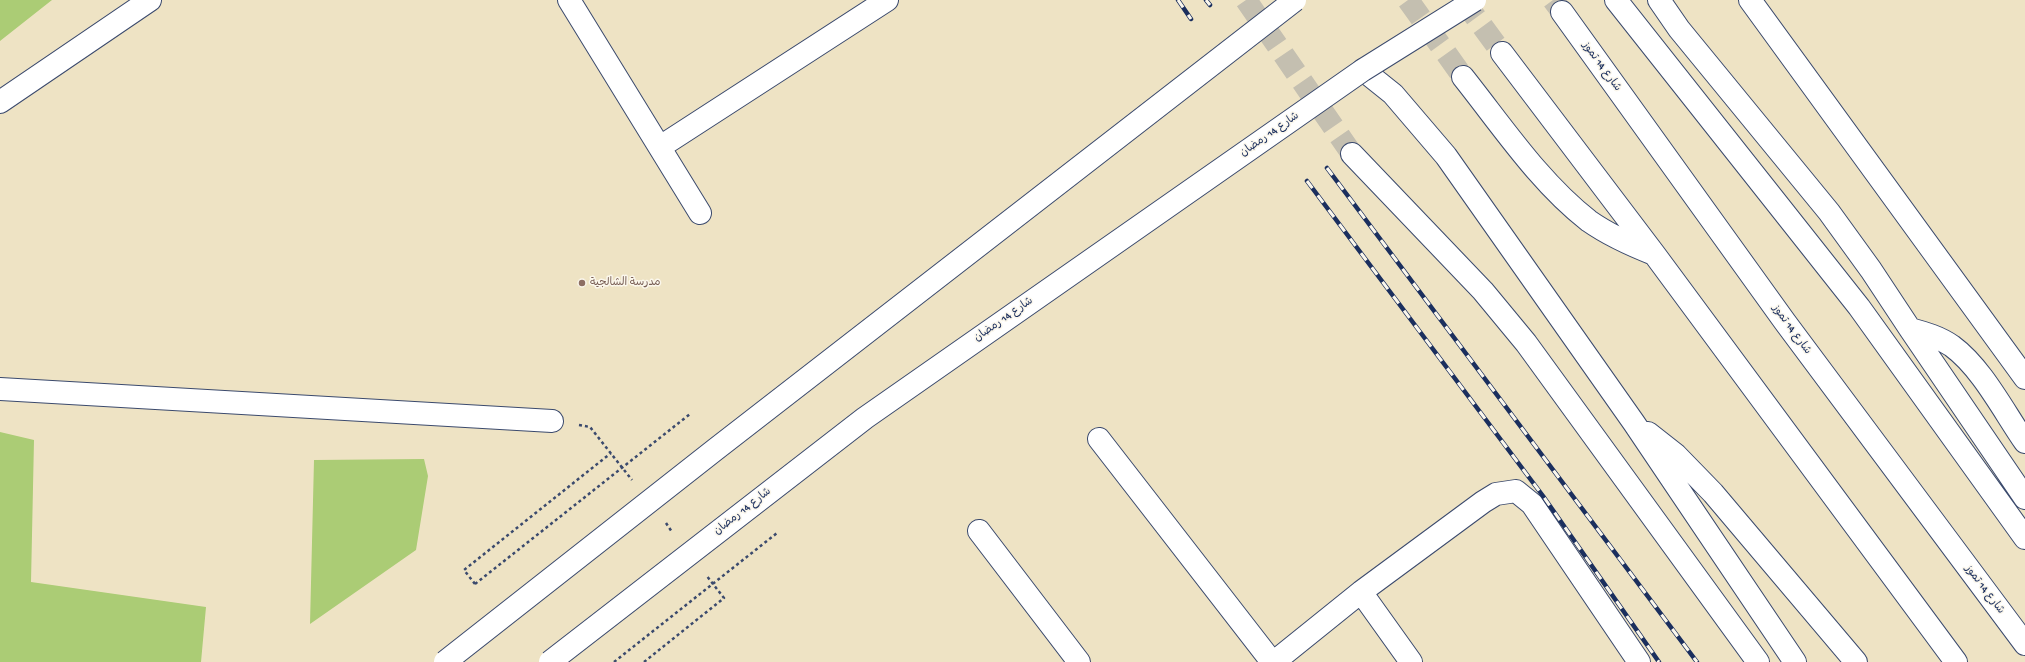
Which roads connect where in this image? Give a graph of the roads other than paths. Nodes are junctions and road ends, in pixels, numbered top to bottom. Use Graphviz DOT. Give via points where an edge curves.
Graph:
graph roads {
  1 [pos="150,0"];
  2 [pos="569,0"];
  3 [pos="887,0"];
  4 [pos="1295,0"];
  5 [pos="1475,0"];
  6 [pos="1616,0"];
  7 [pos="1659,0"];
  8 [pos="1750,0"];
  9 [pos="1562,12"];
  10 [pos="1502,53"];
  11 [pos="1363,70"];
  12 [pos="1463,77"];
  13 [pos="0,102"];
  14 [pos="660,147"];
  15 [pos="1352,154"];
  16 [pos="700,213"];
  17 [pos="1656,255"];
  18 [pos="1910,329"];
  19 [pos="2025,378"];
  20 [pos="0,389"];
  21 [pos="552,421"];
  22 [pos="1634,423"];
  23 [pos="1099,439"];
  24 [pos="2025,442"];
  25 [pos="2025,498"];
  26 [pos="979,531"];
  27 [pos="2025,538"];
  28 [pos="1361,592"];
  29 [pos="2025,644"];
  30 [pos="1851,656"];
  31 [pos="445,662"];
  32 [pos="550,662"];
  33 [pos="1079,662"];
  34 [pos="1273,662"];
  35 [pos="1411,662"];
  36 [pos="1639,662"];
  37 [pos="1758,662"];
  38 [pos="1795,662"];
  39 [pos="1956,662"];
  1 -- 13 [label="main road"];
  2 -- 14 [label="main road"];
  3 -- 14 [label="main road"];
  4 -- 31 [label="main road, bridge"];
  5 -- 11 [label="main road, شارع 14 رمضان, bridge"];
  6 -- 27 [label="main road" via="1859,307"];
  7 -- 18 [label="main road" via="1679,29 1829,212"];
  8 -- 19 [label="main road"];
  9 -- 29 [label="main road, شارع 14 تموز" via="1786,322"];
  10 -- 17 [label="main road"];
  11 -- 22 [label="main road" via="1393,94 1446,156"];
  11 -- 32 [label="main road, شارع 14 رمضان, bridge" via="864,418"];
  12 -- 17 [label="main road" via="1562,198 1615,237"];
  14 -- 16 [label="main road"];
  15 -- 37 [label="main road" via="1483,291 1521,337"];
  17 -- 39 [label="main road"];
  18 -- 24 [label="main road" via="1932,335 1952,346 1966,358"];
  18 -- 25 [label="main road"];
  20 -- 21 [label="main road"];
  22 -- 30 [label="main road" via="1676,455 1713,493"];
  22 -- 38 [label="main road"];
  23 -- 34 [label="main road"];
  26 -- 33 [label="main road"];
  28 -- 34 [label="main road"];
  28 -- 35 [label="main road"];
  28 -- 36 [label="main road" via="1496,494 1516,491 1532,504"];
}
